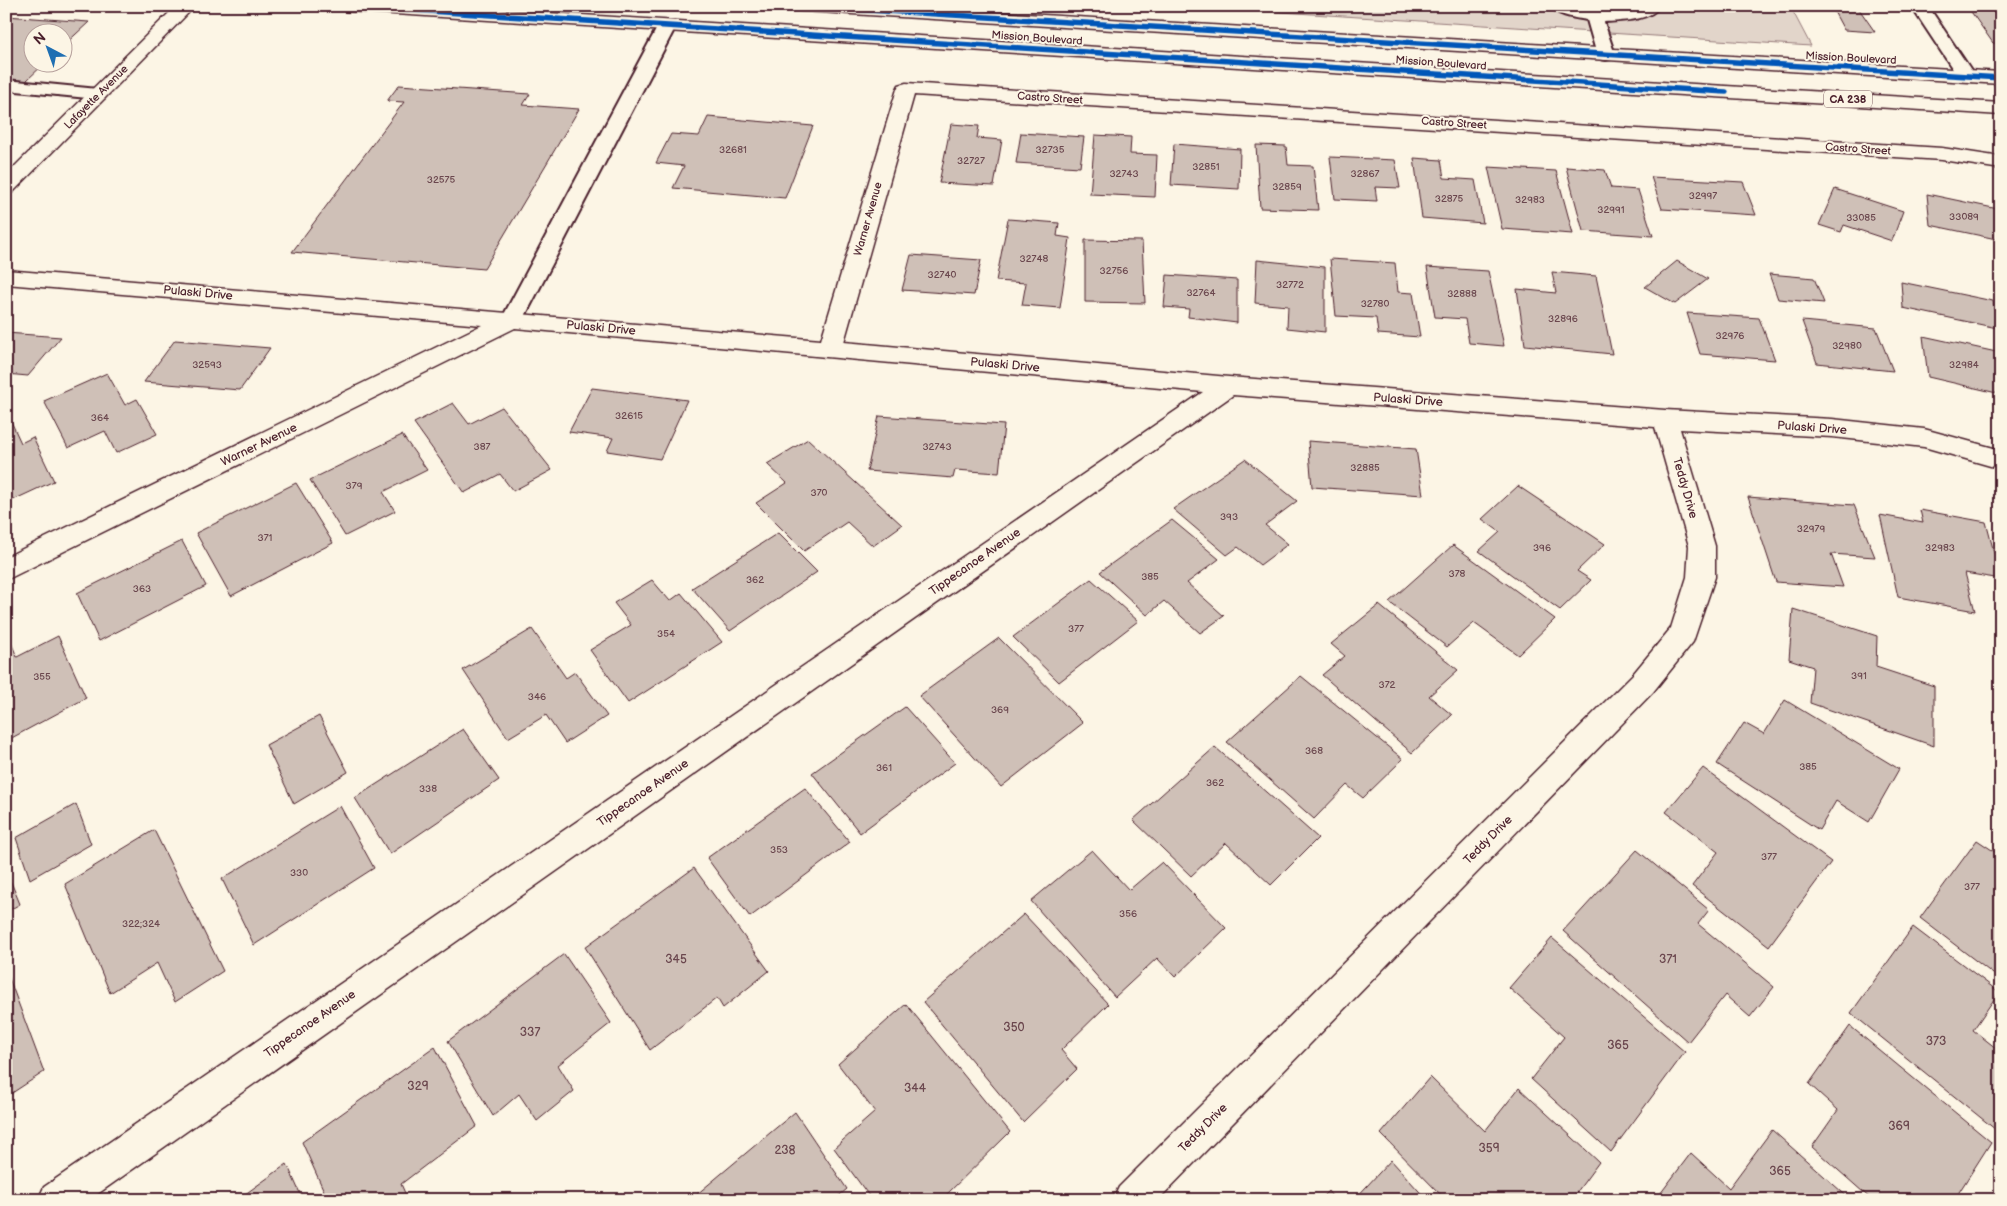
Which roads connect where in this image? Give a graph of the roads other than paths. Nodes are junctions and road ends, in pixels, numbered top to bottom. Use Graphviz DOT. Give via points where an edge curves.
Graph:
graph roads {
  1 [pos="186,6"];
  2 [pos="347,6"];
  3 [pos="802,6"];
  4 [pos="1558,6"];
  5 [pos="1652,6"];
  6 [pos="1919,6"];
  7 [pos="1594,16"];
  8 [pos="667,26"];
  9 [pos="1606,54"];
  10 [pos="1966,76"];
  11 [pos="2001,78"];
  12 [pos="6,85"];
  13 [pos="906,89"];
  14 [pos="98,94"];
  15 [pos="2001,109"];
  16 [pos="2001,163"];
  17 [pos="6,187"];
  18 [pos="6,277"];
  19 [pos="512,320"];
  20 [pos="830,349"];
  21 [pos="1229,386"];
  22 [pos="1665,419"];
  23 [pos="2001,460"];
  24 [pos="6,569"];
  25 [pos="56,1200"];
  26 [pos="1132,1200"];
  1 -- 14 [label="street, Lafayette Avenue"];
  2 -- 8 [label="street, Mission Boulevard / CA 238"];
  3 -- 9 [label="street, Mission Boulevard"];
  4 -- 7 [label="lane"];
  5 -- 7 [label="lane" via="1612,17"];
  6 -- 10 [label="lane"];
  7 -- 9 [label="lane"];
  8 -- 15 [label="street, Mission Boulevard / CA 238"];
  8 -- 19 [label="lane"];
  9 -- 10 [label="street, Mission Boulevard"];
  10 -- 11 [label="street, Mission Boulevard"];
  12 -- 14 [label="lane"];
  13 -- 16 [label="street, Castro Street" via="1942,154"];
  13 -- 20 [label="street, Warner Avenue"];
  14 -- 17 [label="street, Lafayette Avenue"];
  18 -- 19 [label="street, Pulaski Drive"];
  19 -- 20 [label="street, Pulaski Drive"];
  19 -- 24 [label="street, Warner Avenue"];
  20 -- 21 [label="street, Pulaski Drive"];
  21 -- 22 [label="street, Pulaski Drive"];
  21 -- 25 [label="street, Tippecanoe Avenue"];
  22 -- 23 [label="street, Pulaski Drive" via="1832,428 1924,438"];
  22 -- 26 [label="street, Teddy Drive" via="1702,546 1702,578 1683,634 1643,683"];
}
